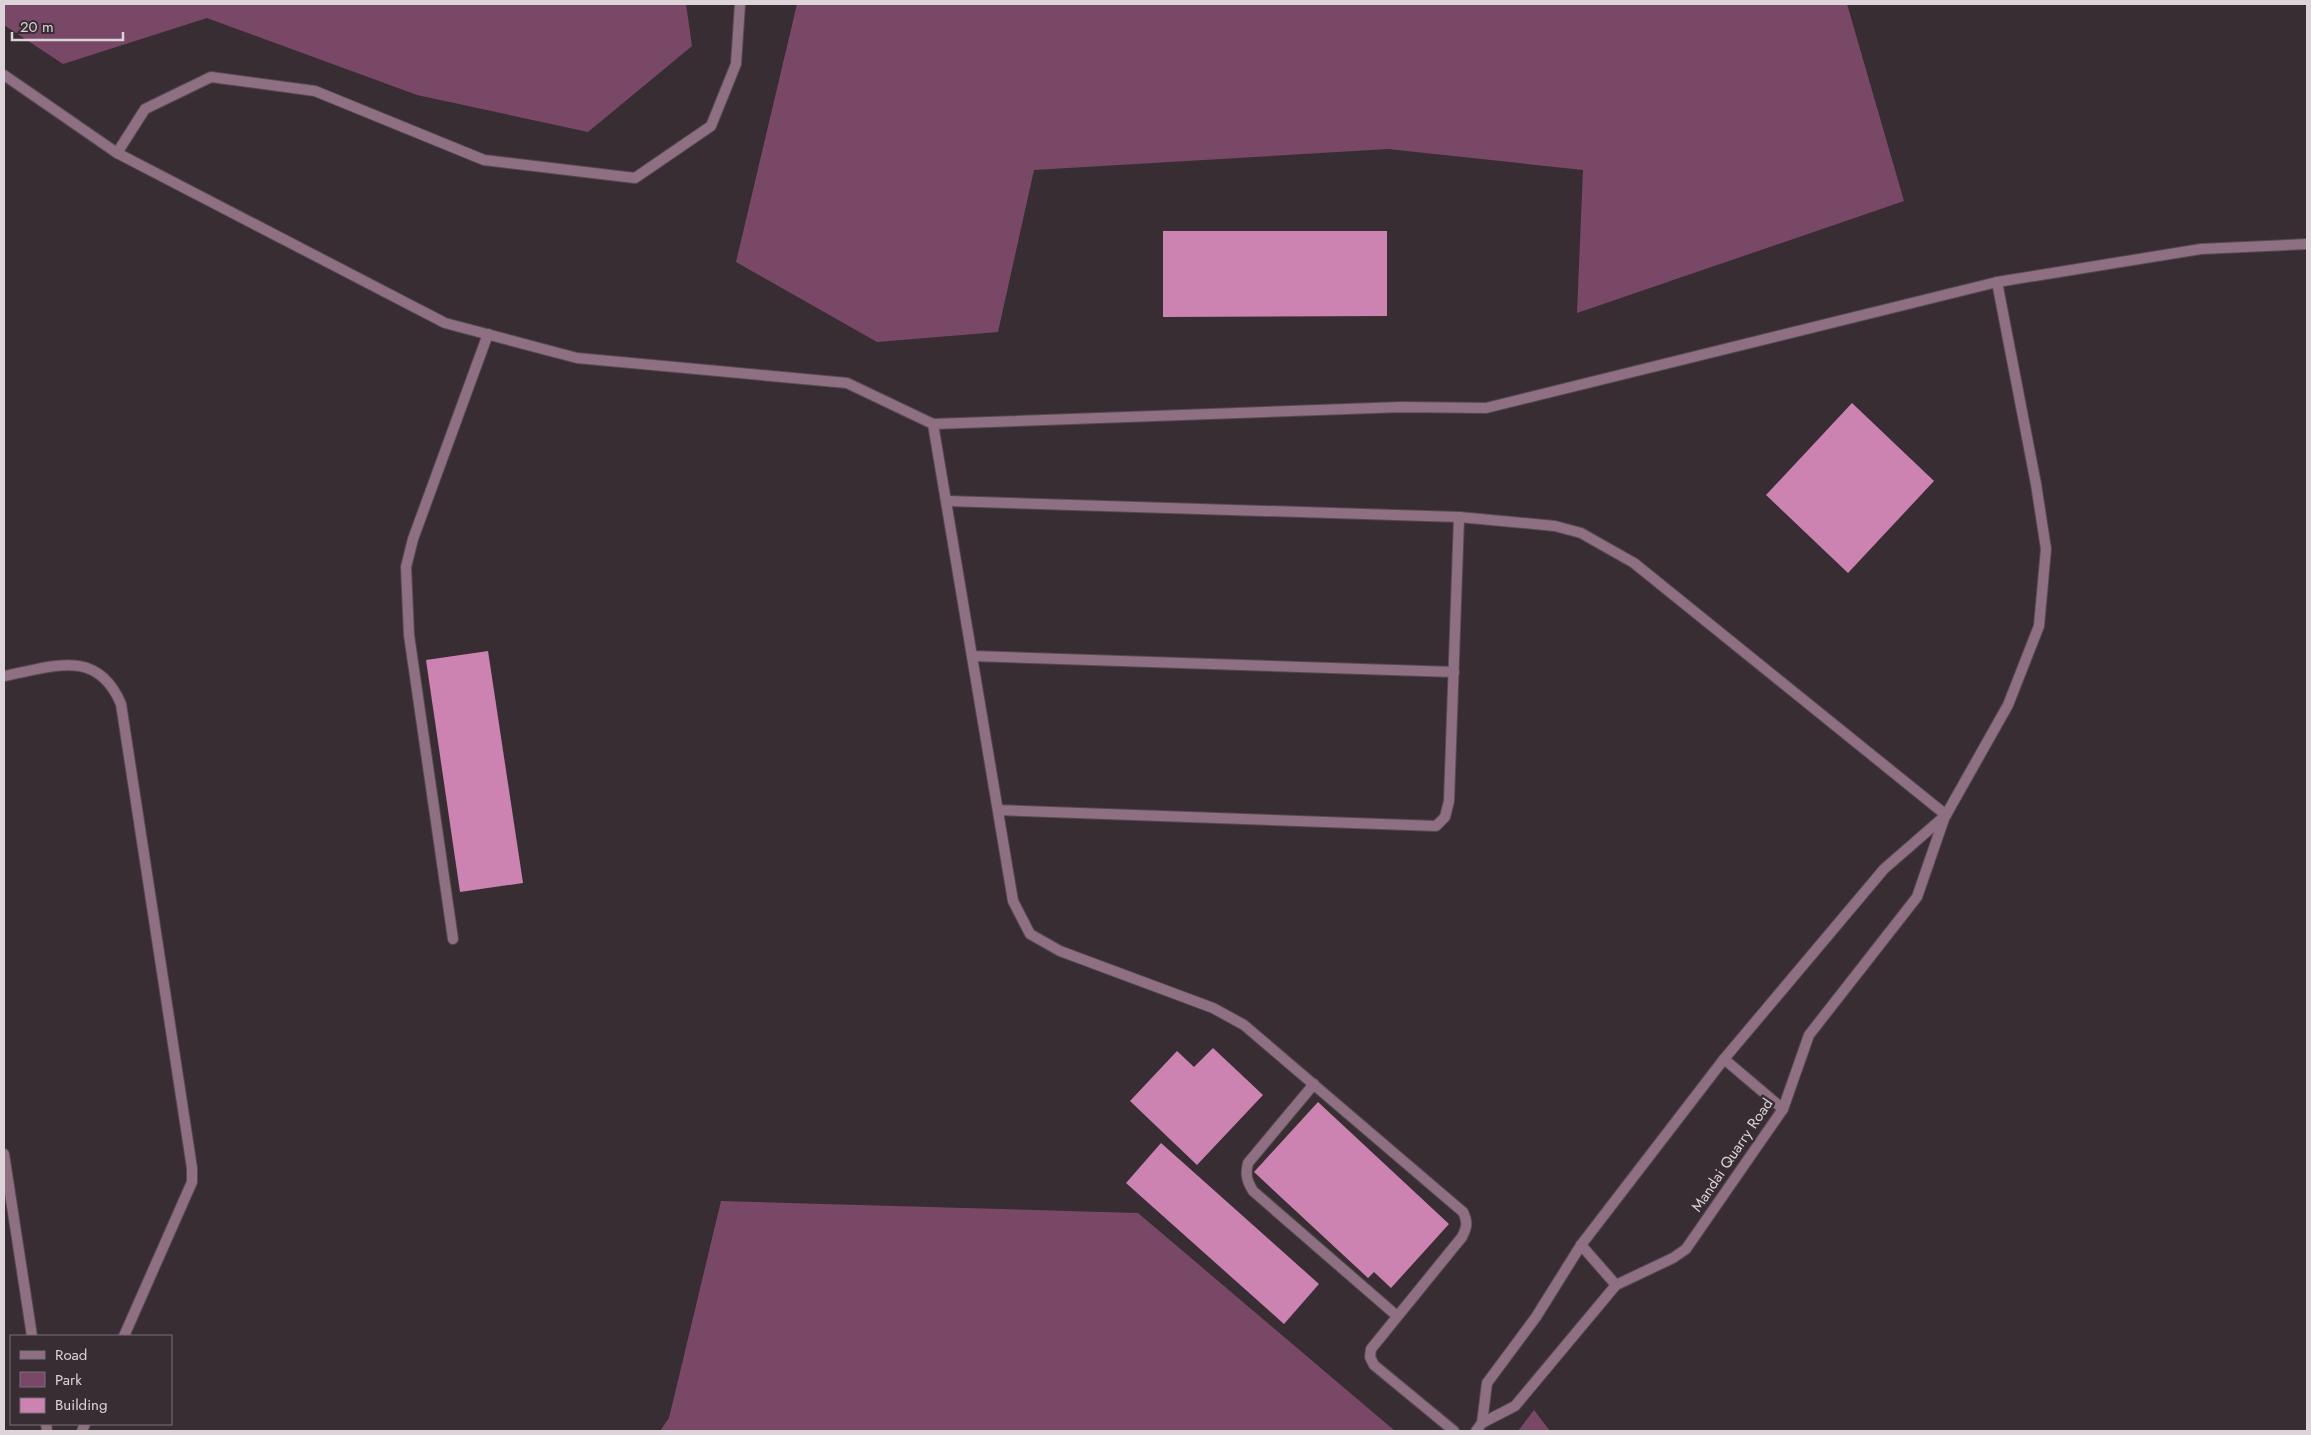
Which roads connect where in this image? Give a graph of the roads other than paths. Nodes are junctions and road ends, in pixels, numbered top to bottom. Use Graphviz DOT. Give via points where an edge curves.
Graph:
graph roads {
  1 [pos="740,4"];
  2 [pos="4,76"];
  3 [pos="117,153"];
  4 [pos="2307,244"];
  5 [pos="1996,282"];
  6 [pos="488,334"];
  7 [pos="933,424"];
  8 [pos="947,500"];
  9 [pos="1459,517"];
  10 [pos="972,656"];
  11 [pos="1454,672"];
  12 [pos="4,676"];
  13 [pos="998,810"];
  14 [pos="1946,815"];
  15 [pos="453,939"];
  16 [pos="1724,1059"];
  17 [pos="1314,1084"];
  18 [pos="1783,1109"];
  19 [pos="4,1154"];
  20 [pos="1581,1244"];
  21 [pos="1616,1285"];
  22 [pos="1396,1316"];
  23 [pos="32,1335"];
  24 [pos="124,1335"];
  25 [pos="1479,1427"];
  26 [pos="1454,1431"];
  1 -- 3 [label="street" via="736,64 711,126 635,178 484,160 315,91 211,77 145,109"];
  2 -- 3 [label="street"];
  3 -- 6 [label="street" via="445,323"];
  4 -- 5 [label="street" via="2201,249"];
  5 -- 7 [label="street" via="1486,408 1402,407"];
  5 -- 14 [label="street" via="2046,549 2039,626 2008,705"];
  6 -- 7 [label="street" via="577,358 846,382"];
  6 -- 15 [label="street" via="413,539 406,567 409,635"];
  7 -- 8 [label="street"];
  8 -- 9 [label="street"];
  8 -- 10 [label="street"];
  9 -- 11 [label="street"];
  9 -- 14 [label="street" via="1555,526 1581,533 1634,563"];
  10 -- 11 [label="street"];
  10 -- 13 [label="street"];
  11 -- 13 [label="street" via="1449,801 1446,817 1436,826"];
  12 -- 24 [label="street" via="83,665 102,675 114,688 121,704 192,1168 192,1182"];
  13 -- 17 [label="street" via="1013,901 1030,934 1060,951 1226,1014 1244,1025"];
  14 -- 16 [label="street, Mandai Quarry Road" via="1884,869"];
  14 -- 18 [label="street, Mandai Quarry Road" via="1917,897 1809,1035"];
  16 -- 18 [label="street"];
  16 -- 20 [label="street, Mandai Quarry Road"];
  17 -- 22 [label="street" via="1248,1163 1247,1181 1253,1191"];
  17 -- 22 [label="street" via="1463,1212 1467,1219 1462,1236"];
  18 -- 21 [label="street, Mandai Quarry Road" via="1686,1249"];
  19 -- 23 [label="street"];
  20 -- 21 [label="street"];
  20 -- 25 [label="street, Mandai Quarry Road" via="1536,1317 1487,1383"];
  21 -- 25 [label="street, Mandai Quarry Road" via="1515,1406"];
  22 -- 26 [label="street" via="1370,1348 1374,1366"];
}
